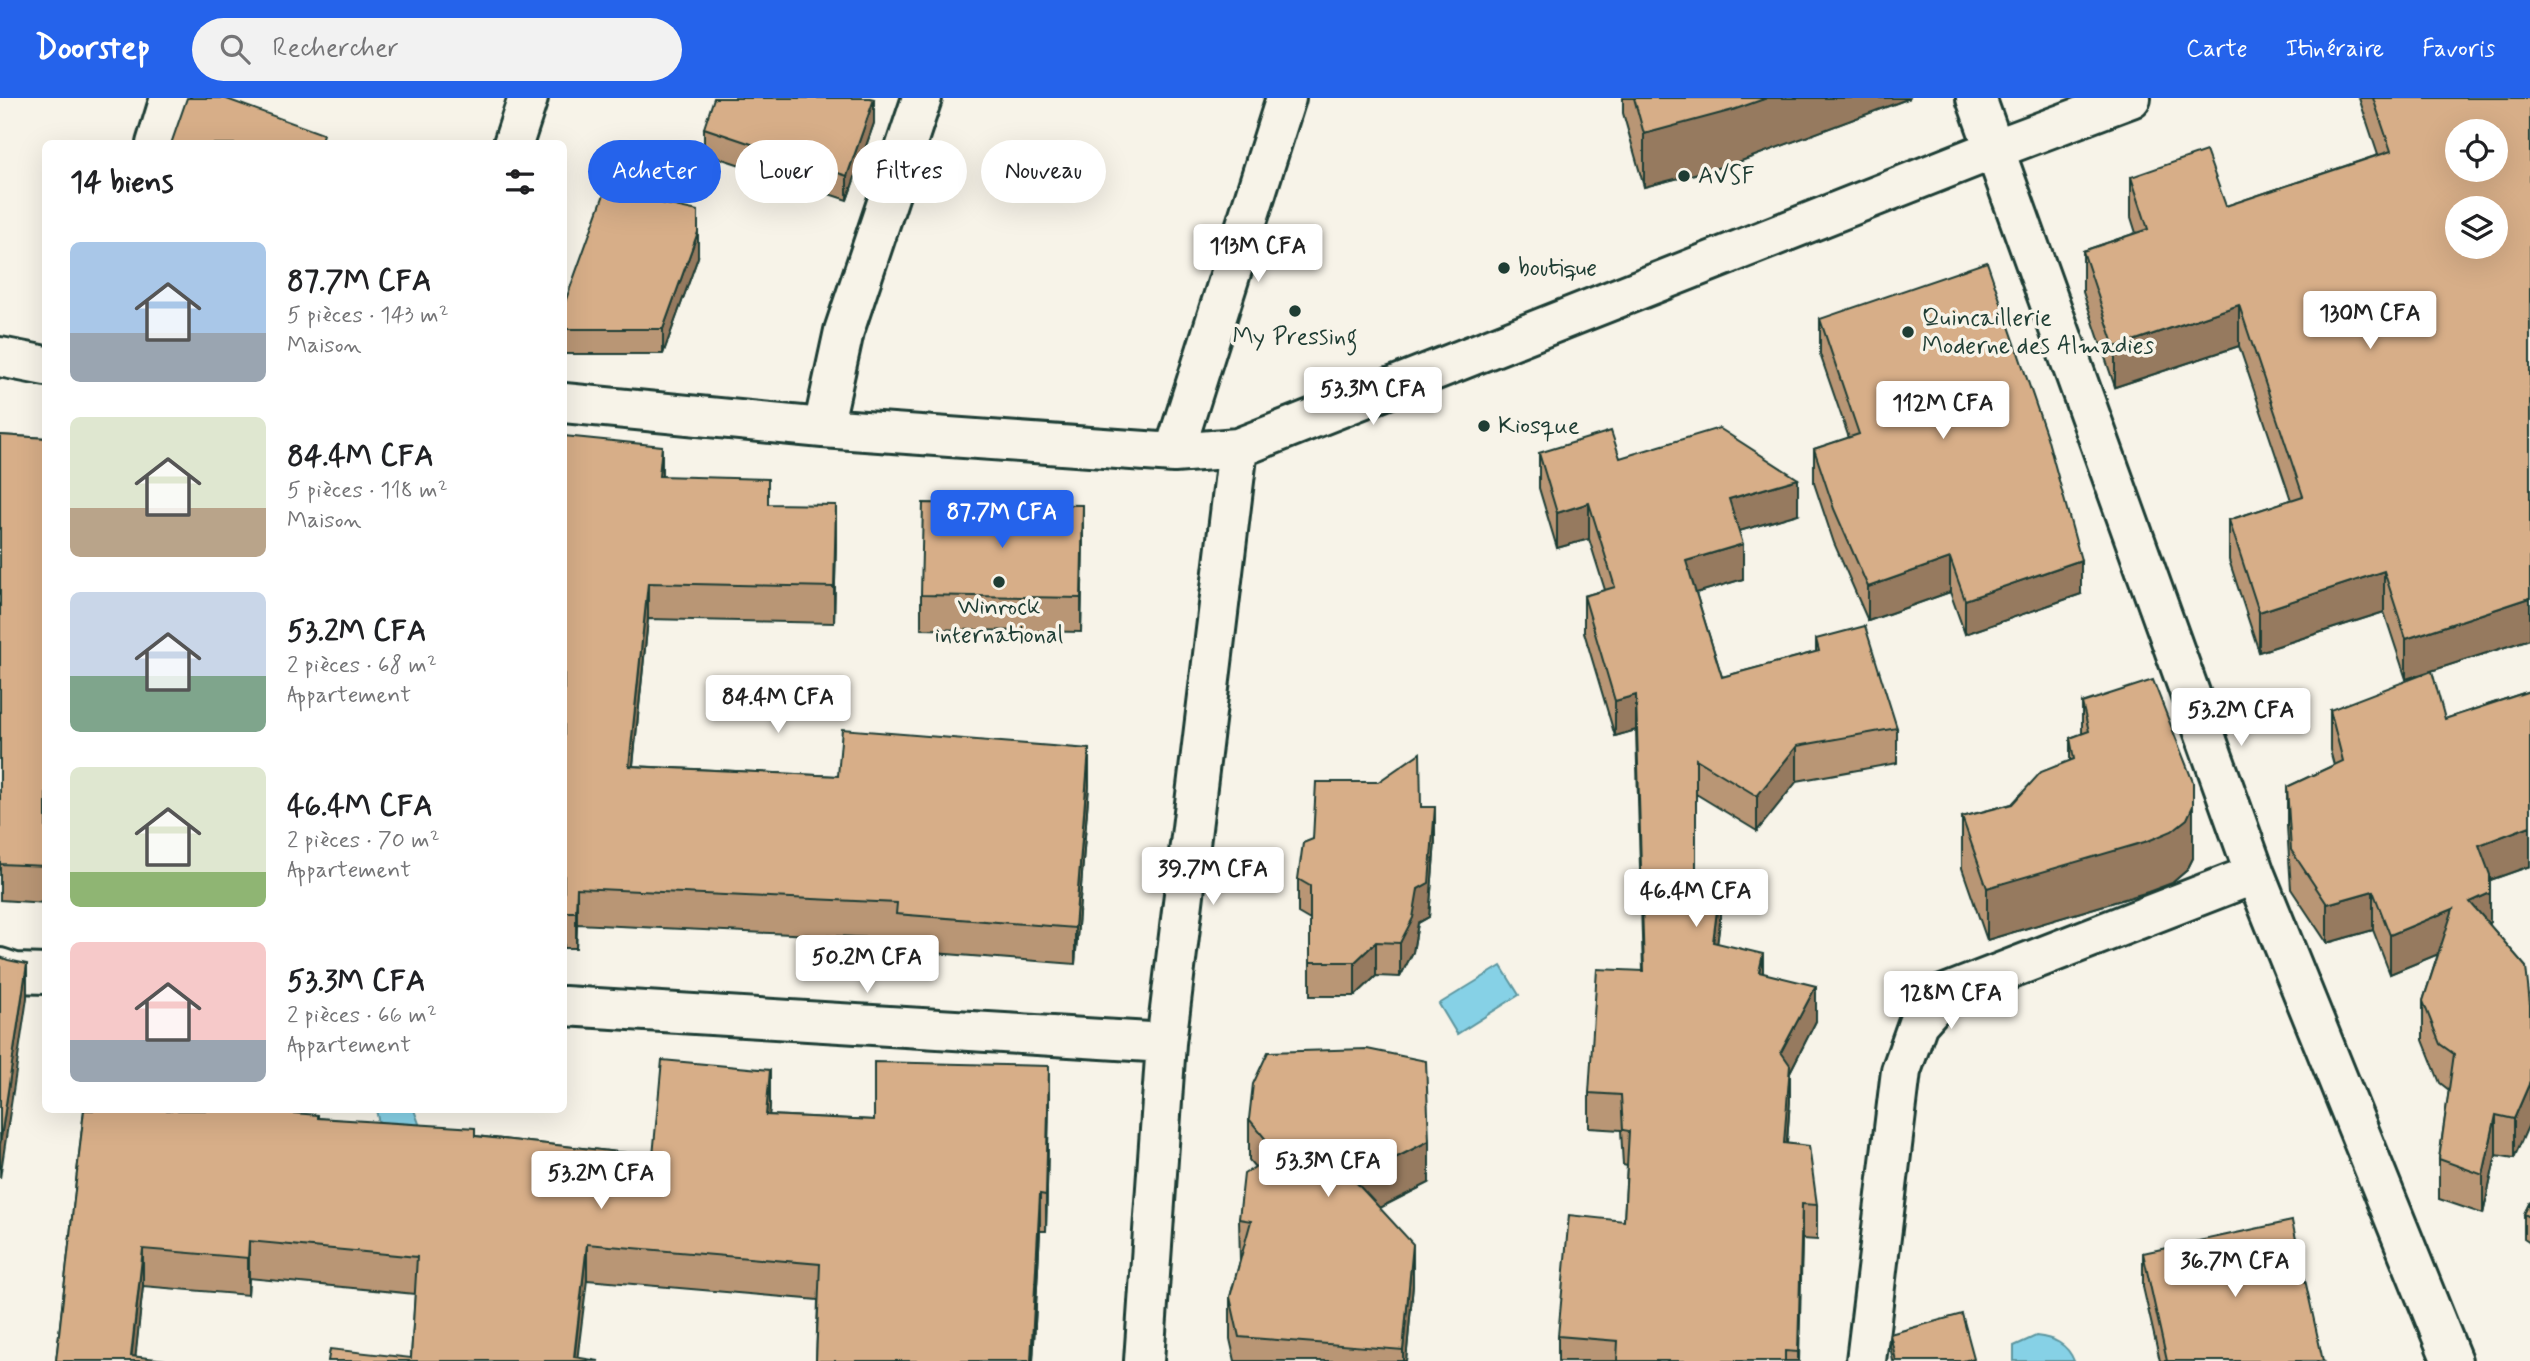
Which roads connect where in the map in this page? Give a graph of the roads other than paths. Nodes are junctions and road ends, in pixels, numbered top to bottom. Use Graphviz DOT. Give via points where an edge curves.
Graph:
graph roads {
  1 [pos="170,98"];
  2 [pos="528,98"];
  3 [pos="922,98"];
  4 [pos="1286,98"];
  5 [pos="1976,98"];
  6 [pos="2131,98"];
  7 [pos="157,140"];
  8 [pos="514,140"];
  9 [pos="1995,149"];
  10 [pos="0,357"];
  11 [pos="42,365"];
  12 [pos="567,403"];
  13 [pos="823,428"];
  14 [pos="1238,448"];
  15 [pos="1174,453"];
  16 [pos="2255,874"];
  17 [pos="0,968"];
  18 [pos="42,974"];
  19 [pos="567,1006"];
  20 [pos="1166,1043"];
  21 [pos="1144,1361"];
  22 [pos="1866,1361"];
  23 [pos="2452,1361"];
  1 -- 7 [label="street"];
  2 -- 8 [label="street"];
  3 -- 13 [label="street" via="845,331"];
  4 -- 15 [label="street"];
  5 -- 9 [label="street"];
  6 -- 9 [label="street"];
  9 -- 14 [label="street"];
  9 -- 16 [label="street"];
  10 -- 11 [label="street"];
  12 -- 13 [label="street"];
  13 -- 15 [label="street"];
  14 -- 15 [label="street"];
  14 -- 20 [label="street"];
  16 -- 22 [label="street" via="1943,995 1918,1023 1901,1071"];
  16 -- 23 [label="street"];
  17 -- 18 [label="street"];
  19 -- 20 [label="street"];
  20 -- 21 [label="street"];
}
